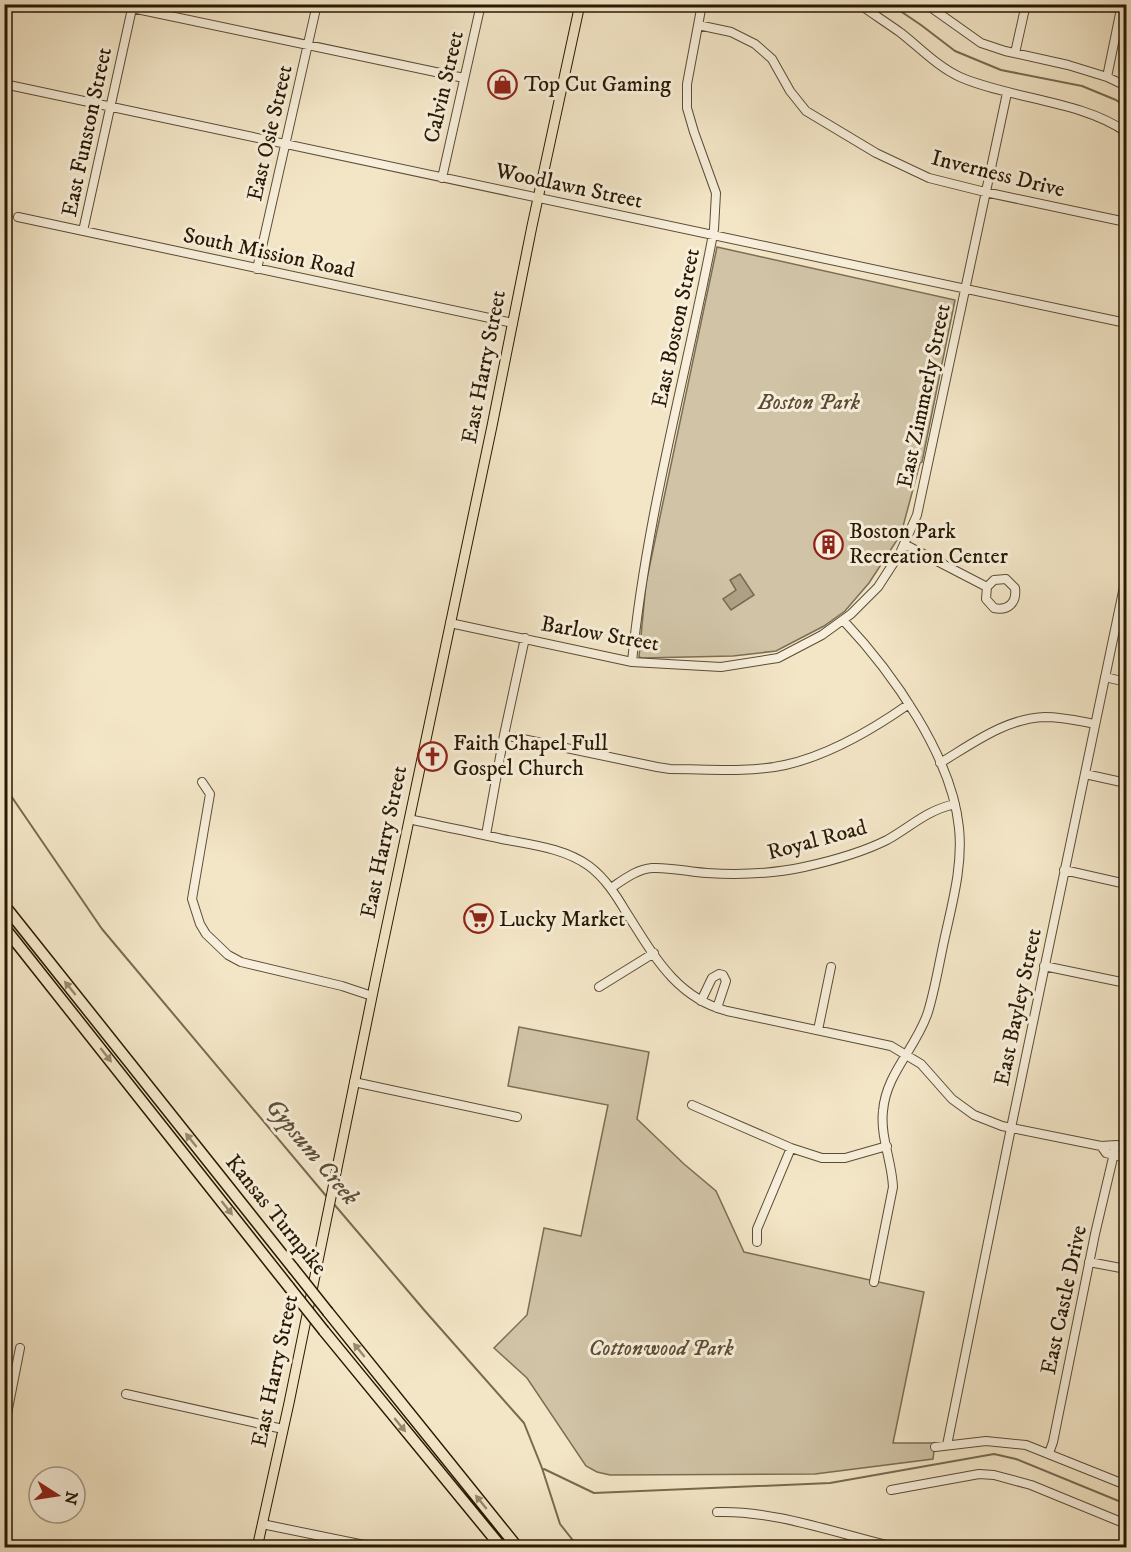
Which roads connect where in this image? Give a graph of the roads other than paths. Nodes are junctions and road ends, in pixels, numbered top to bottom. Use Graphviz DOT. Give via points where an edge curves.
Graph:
graph roads {
  1 [pos="317,4"];
  2 [pos="481,4"];
  3 [pos="580,4"];
  4 [pos="702,4"];
  5 [pos="859,4"];
  6 [pos="926,4"];
  7 [pos="1026,4"];
  8 [pos="1122,4"];
  9 [pos="133,6"];
  10 [pos="698,25"];
  11 [pos="308,46"];
  12 [pos="1015,53"];
  13 [pos="1107,77"];
  14 [pos="465,78"];
  15 [pos="4,84"];
  16 [pos="1126,86"];
  17 [pos="1007,93"];
  18 [pos="111,107"];
  19 [pos="1126,132"];
  20 [pos="286,144"];
  21 [pos="442,178"];
  22 [pos="985,192"];
  23 [pos="538,198"];
  24 [pos="18,217"];
  25 [pos="1126,222"];
  26 [pos="83,231"];
  27 [pos="713,236"];
  28 [pos="257,269"];
  29 [pos="965,289"];
  30 [pos="513,323"];
  31 [pos="1126,323"];
  32 [pos="904,544"];
  33 [pos="1126,580"];
  34 [pos="987,586"];
  35 [pos="843,620"];
  36 [pos="450,623"];
  37 [pos="525,638"];
  38 [pos="632,662"];
  39 [pos="1106,677"];
  40 [pos="1126,682"];
  41 [pos="909,704"];
  42 [pos="1095,724"];
  43 [pos="504,735"];
  44 [pos="939,763"];
  45 [pos="1085,774"];
  46 [pos="202,782"];
  47 [pos="1126,783"];
  48 [pos="956,804"];
  49 [pos="409,819"];
  50 [pos="486,835"];
  51 [pos="1064,870"];
  52 [pos="1126,884"];
  53 [pos="611,888"];
  54 [pos="4,905"];
  55 [pos="4,927"];
  56 [pos="654,953"];
  57 [pos="1044,966"];
  58 [pos="831,967"];
  59 [pos="1126,983"];
  60 [pos="599,987"];
  61 [pos="372,996"];
  62 [pos="701,1001"];
  63 [pos="717,1008"];
  64 [pos="818,1029"];
  65 [pos="906,1054"];
  66 [pos="354,1082"];
  67 [pos="692,1105"];
  68 [pos="517,1117"];
  69 [pos="1011,1128"];
  70 [pos="1116,1144"];
  71 [pos="887,1146"];
  72 [pos="1101,1146"];
  73 [pos="1126,1146"];
  74 [pos="791,1148"];
  75 [pos="1114,1155"];
  76 [pos="1126,1158"];
  77 [pos="757,1242"];
  78 [pos="1089,1262"];
  79 [pos="1126,1269"];
  80 [pos="874,1282"];
  81 [pos="20,1348"];
  82 [pos="126,1394"];
  83 [pos="4,1429"];
  84 [pos="283,1430"];
  85 [pos="947,1444"];
  86 [pos="935,1447"];
  87 [pos="1049,1453"];
  88 [pos="1126,1485"];
  89 [pos="891,1490"];
  90 [pos="717,1512"];
  91 [pos="262,1524"];
  92 [pos="1126,1524"];
  93 [pos="874,1545"];
  94 [pos="257,1548"];
  95 [pos="380,1548"];
  96 [pos="502,1548"];
  97 [pos="518,1548"];
  98 [pos="898,1548"];
  1 -- 11 [label="street, East Osie Street"];
  2 -- 14 [label="street, Calvin Street"];
  3 -- 23 [label="main road, East Harry Street"];
  4 -- 10 [label="street, East Boston Street"];
  5 -- 17 [label="street" via="958,76"];
  6 -- 12 [label="street" via="981,43"];
  7 -- 12 [label="street"];
  8 -- 13 [label="street"];
  9 -- 11 [label="street"];
  9 -- 18 [label="street, East Funston Street"];
  10 -- 22 [label="street, Inverness Drive" via="731,32 755,44 772,59 797,102 831,128 929,178"];
  10 -- 27 [label="street, East Boston Street" via="687,84 687,108 716,194"];
  11 -- 14 [label="street"];
  11 -- 20 [label="street, East Osie Street"];
  12 -- 13 [label="street"];
  13 -- 16 [label="street"];
  14 -- 21 [label="street, Calvin Street"];
  15 -- 18 [label="street, Woodlawn Street"];
  17 -- 19 [label="street" via="1079,110 1116,124"];
  17 -- 22 [label="street, East Zimmerly Street"];
  18 -- 20 [label="street, Woodlawn Street"];
  18 -- 26 [label="street, East Funston Street"];
  20 -- 21 [label="street, Woodlawn Street"];
  20 -- 28 [label="street, East Osie Street"];
  21 -- 23 [label="street, Woodlawn Street"];
  22 -- 25 [label="street, Inverness Drive"];
  22 -- 29 [label="street, East Zimmerly Street"];
  23 -- 27 [label="street, Woodlawn Street"];
  23 -- 30 [label="main road, East Harry Street"];
  24 -- 26 [label="street, South Mission Road"];
  26 -- 28 [label="street, South Mission Road"];
  27 -- 29 [label="street, Woodlawn Street"];
  27 -- 38 [label="street, East Boston Street" via="647,553"];
  28 -- 30 [label="street, South Mission Road"];
  29 -- 31 [label="street, Woodlawn Street"];
  29 -- 32 [label="street, East Zimmerly Street" via="919,507"];
  30 -- 36 [label="main road, East Harry Street"];
  32 -- 34 [label="street"];
  32 -- 35 [label="street, East Zimmerly Street" via="878,587"];
  33 -- 39 [label="street, East Bayley Street"];
  34 -- 34 [label="street" via="986,599 994,608 1004,609 1015,600 1016,588 1006,579 994,580"];
  35 -- 38 [label="street, Barlow Street" via="778,658 721,667"];
  35 -- 41 [label="street"];
  36 -- 37 [label="street, Barlow Street"];
  36 -- 49 [label="main road, East Harry Street"];
  37 -- 38 [label="street, Barlow Street"];
  37 -- 43 [label="street"];
  39 -- 40 [label="street"];
  39 -- 42 [label="street, East Bayley Street"];
  41 -- 43 [label="street" via="823,753 760,768 670,769"];
  41 -- 44 [label="street"];
  42 -- 44 [label="street" via="1056,717 1031,718 986,736"];
  42 -- 45 [label="street, East Bayley Street"];
  43 -- 50 [label="street"];
  44 -- 48 [label="street"];
  45 -- 47 [label="street"];
  45 -- 51 [label="street, East Bayley Street"];
  46 -- 61 [label="street" via="210,794 192,899 206,934 240,962"];
  48 -- 53 [label="street, Royal Road" via="931,811 872,846 803,867 744,874 651,868 634,873"];
  48 -- 65 [label="street" via="960,847 955,889 928,1014"];
  49 -- 50 [label="street"];
  49 -- 61 [label="main road, East Harry Street"];
  50 -- 53 [label="street" via="572,856"];
  51 -- 52 [label="street"];
  51 -- 57 [label="street, East Bayley Street"];
  53 -- 56 [label="street"];
  97 -- 54 [label="highway, Kansas Turnpike, one-way, bridge"];
  55 -- 96 [label="highway, Kansas Turnpike, one-way, bridge" via="324,1331"];
  56 -- 60 [label="street"];
  56 -- 62 [label="street" via="675,982"];
  57 -- 59 [label="street"];
  57 -- 69 [label="street, East Bayley Street"];
  58 -- 64 [label="street"];
  61 -- 66 [label="main road, East Harry Street"];
  62 -- 63 [label="street"];
  62 -- 63 [label="street" via="712,978 719,974 726,981"];
  63 -- 64 [label="street"];
  64 -- 65 [label="street" via="881,1043"];
  65 -- 69 [label="street" via="926,1069 959,1106"];
  65 -- 71 [label="street" via="884,1102"];
  66 -- 68 [label="street"];
  66 -- 84 [label="main road, East Harry Street"];
  67 -- 74 [label="street"];
  69 -- 72 [label="street"];
  69 -- 85 [label="street, East Bayley Street"];
  70 -- 72 [label="street"];
  70 -- 73 [label="street"];
  70 -- 75 [label="street, East Castle Drive"];
  71 -- 74 [label="street" via="834,1159"];
  71 -- 80 [label="street" via="893,1187"];
  72 -- 75 [label="street"];
  74 -- 77 [label="street" via="757,1229"];
  75 -- 76 [label="street"];
  75 -- 78 [label="street, East Castle Drive"];
  78 -- 79 [label="street"];
  78 -- 87 [label="street, East Castle Drive"];
  81 -- 83 [label="street"];
  82 -- 84 [label="street"];
  84 -- 91 [label="main road, East Harry Street"];
  85 -- 86 [label="street"];
  85 -- 87 [label="street" via="1000,1441"];
  87 -- 88 [label="street"];
  89 -- 92 [label="street" via="979,1474 994,1475 1031,1485"];
  90 -- 93 [label="street" via="811,1524"];
  91 -- 94 [label="main road, East Harry Street"];
  91 -- 95 [label="street"];
  93 -- 98 [label="street"];
}
